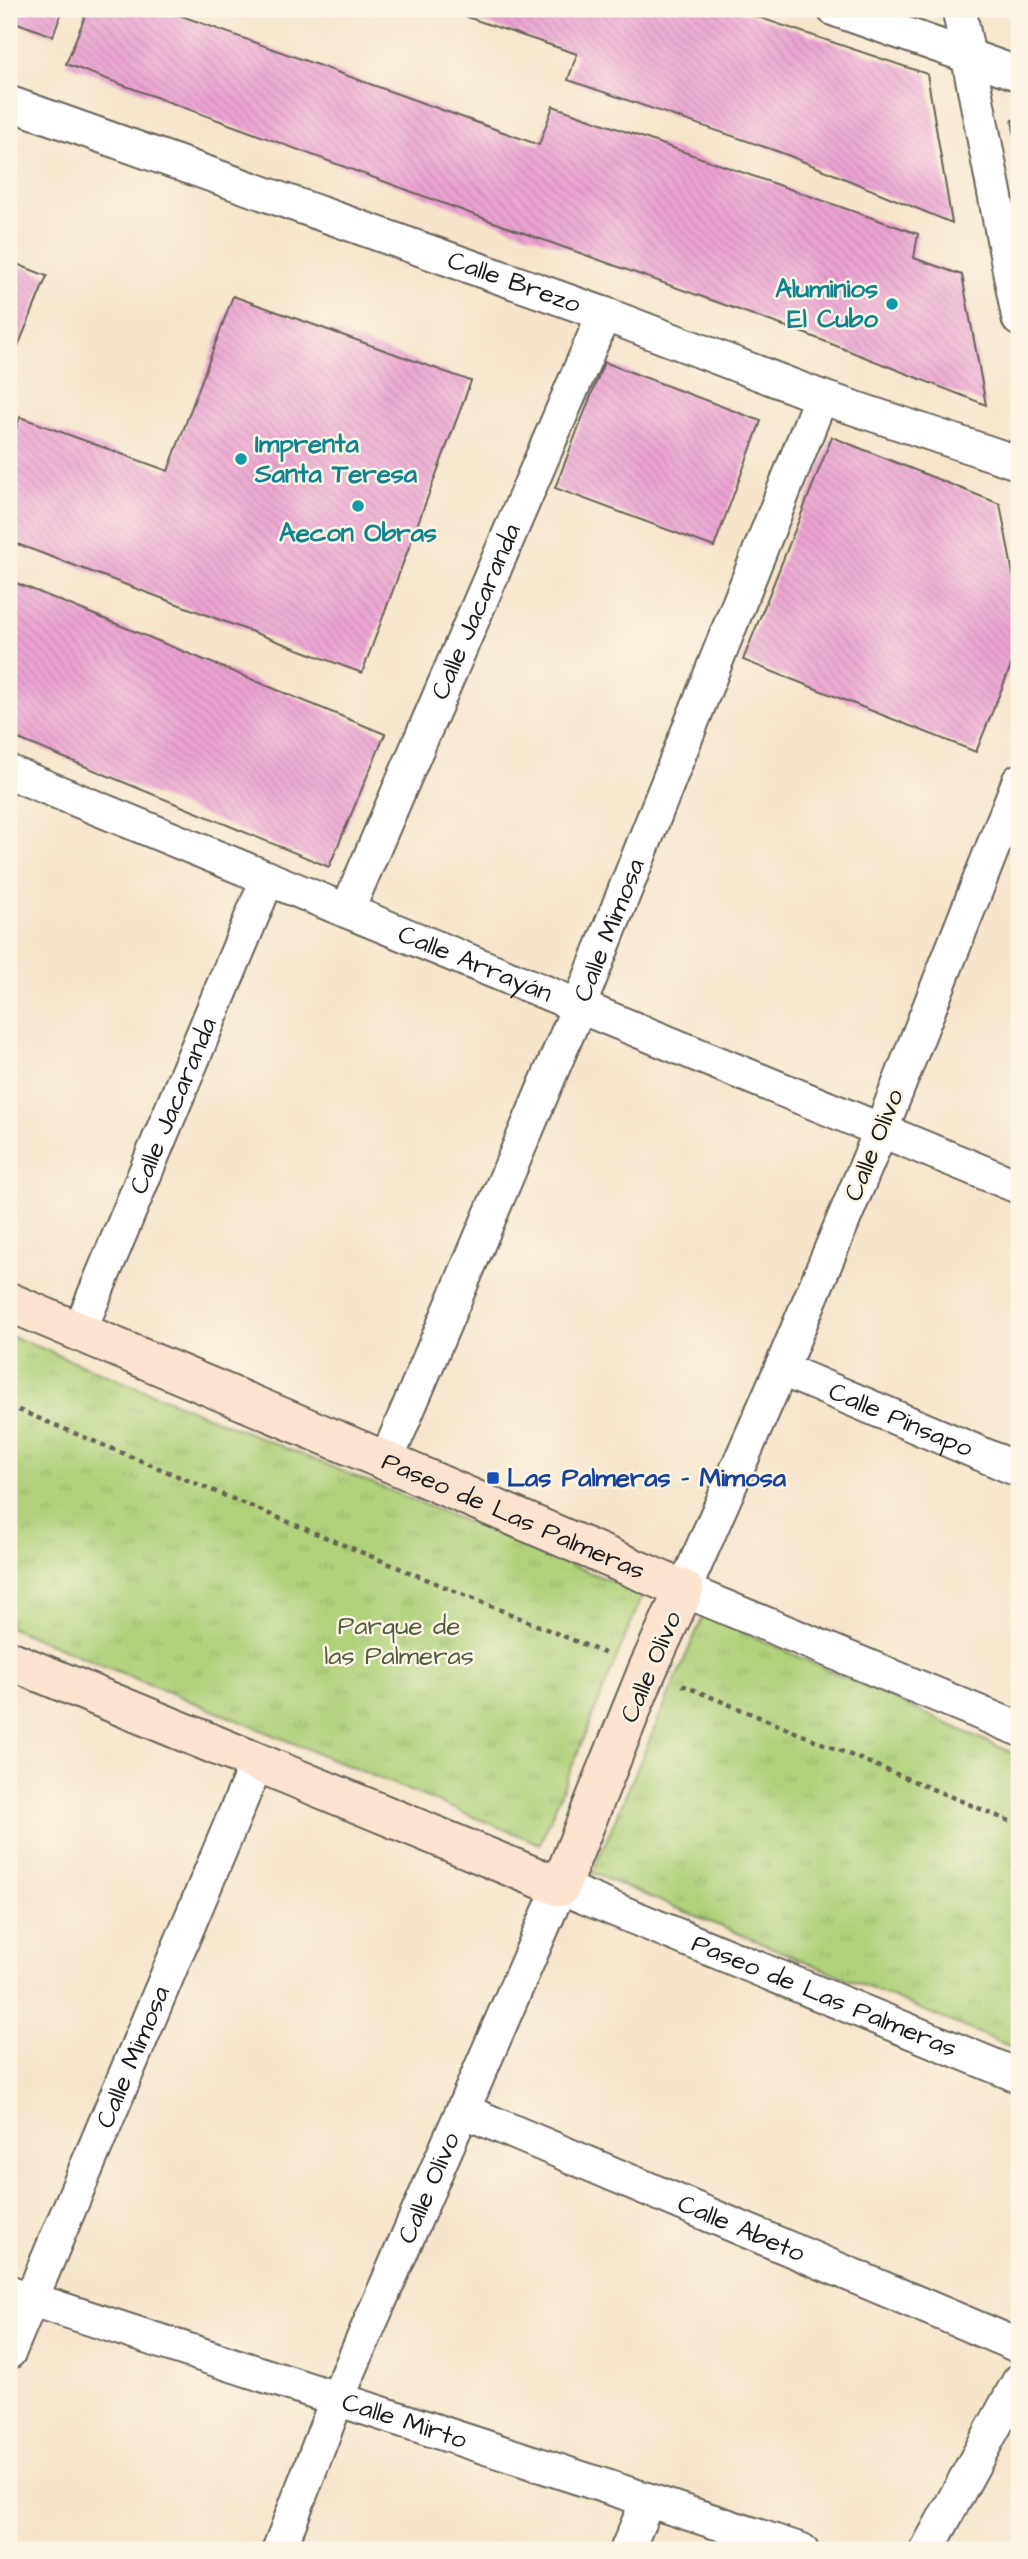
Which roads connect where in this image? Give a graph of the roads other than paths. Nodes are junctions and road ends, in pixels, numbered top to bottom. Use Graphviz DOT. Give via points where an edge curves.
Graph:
graph roads {
  1 [pos="834,9"];
  2 [pos="959,9"];
  3 [pos="970,58"];
  4 [pos="1019,74"];
  5 [pos="9,103"];
  6 [pos="604,314"];
  7 [pos="1019,319"];
  8 [pos="821,397"];
  9 [pos="1019,463"];
  10 [pos="9,772"];
  11 [pos="1019,781"];
  12 [pos="1005,852"];
  13 [pos="268,878"];
  14 [pos="347,911"];
  15 [pos="579,1006"];
  16 [pos="881,1130"];
  17 [pos="1019,1187"];
  18 [pos="9,1302"];
  19 [pos="79,1332"];
  20 [pos="781,1369"];
  21 [pos="386,1461"];
  22 [pos="1019,1470"];
  23 [pos="684,1590"];
  24 [pos="9,1660"];
  25 [pos="1019,1729"];
  26 [pos="257,1762"];
  27 [pos="560,1887"];
  28 [pos="1019,2076"];
  29 [pos="464,2111"];
  30 [pos="20,2296"];
  31 [pos="1019,2346"];
  32 [pos="9,2352"];
  33 [pos="1019,2381"];
  34 [pos="337,2399"];
  35 [pos="648,2500"];
  36 [pos="279,2550"];
  37 [pos="626,2550"];
  38 [pos="802,2550"];
  39 [pos="927,2550"];
  1 -- 3 [label="street"];
  2 -- 3 [label="street"];
  3 -- 4 [label="street"];
  3 -- 7 [label="street"];
  5 -- 6 [label="street, Calle Brezo"];
  6 -- 8 [label="street, Calle Brezo"];
  6 -- 14 [label="street, Calle Jacaranda"];
  8 -- 9 [label="street, Calle Brezo"];
  8 -- 15 [label="street, Calle Mimosa"];
  10 -- 13 [label="street, Calle Arrayán"];
  11 -- 12 [label="street, Calle Olivo"];
  12 -- 16 [label="street, Calle Olivo"];
  13 -- 14 [label="street, Calle Arrayán"];
  13 -- 19 [label="street, Calle Jacaranda"];
  14 -- 15 [label="street, Calle Arrayán"];
  15 -- 16 [label="street, Calle Arrayán"];
  15 -- 21 [label="street, Calle Mimosa"];
  16 -- 17 [label="street, Calle Arrayán"];
  16 -- 20 [label="street, Calle Olivo"];
  18 -- 19 [label="street, Paseo de Las Palmeras"];
  19 -- 21 [label="street, Paseo de Las Palmeras"];
  20 -- 22 [label="street, Calle Pinsapo"];
  20 -- 23 [label="street, Calle Olivo"];
  21 -- 23 [label="street, Paseo de Las Palmeras"];
  23 -- 25 [label="street, Paseo de Las Palmeras"];
  23 -- 27 [label="street, Calle Olivo"];
  24 -- 26 [label="street, Paseo de Las Palmeras"];
  26 -- 27 [label="street, Paseo de Las Palmeras"];
  26 -- 30 [label="street, Calle Mimosa"];
  27 -- 28 [label="street, Paseo de Las Palmeras"];
  27 -- 29 [label="street, Calle Olivo"];
  29 -- 31 [label="street, Calle Abeto"];
  29 -- 34 [label="street, Calle Olivo"];
  30 -- 32 [label="street, Calle Mimosa"];
  30 -- 34 [label="street, Calle Mirto"];
  33 -- 39 [label="street"];
  34 -- 35 [label="street, Calle Mirto"];
  34 -- 36 [label="street, Calle Olivo"];
  35 -- 37 [label="street"];
  35 -- 38 [label="street, Calle Mirto"];
}
